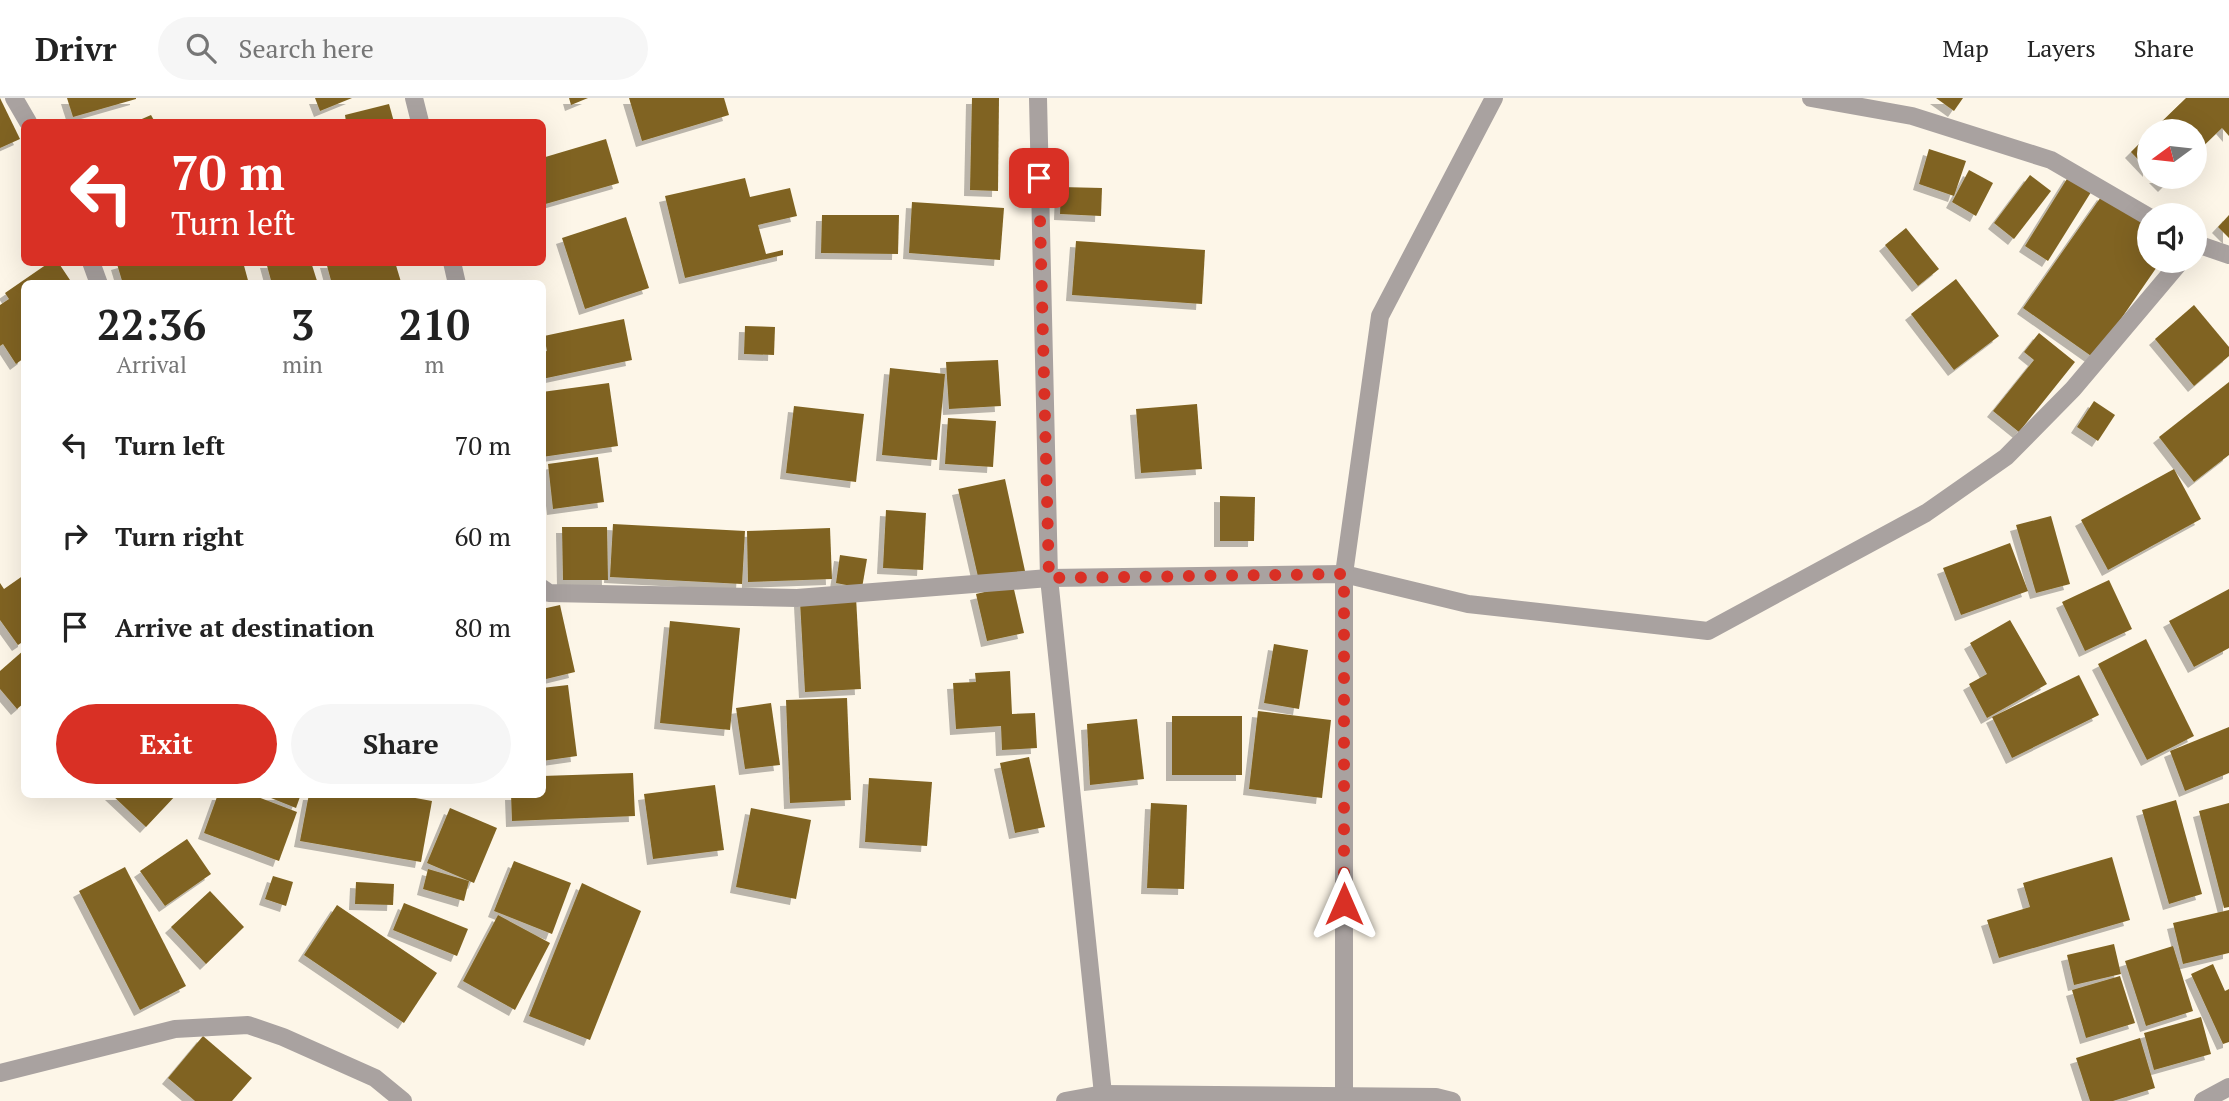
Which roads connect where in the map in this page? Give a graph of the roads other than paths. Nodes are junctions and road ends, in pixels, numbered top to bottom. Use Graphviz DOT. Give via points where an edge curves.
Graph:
graph roads {
  1 [pos="14,98"];
  2 [pos="414,98"];
  3 [pos="1038,98"];
  4 [pos="1494,98"];
  5 [pos="1811,98"];
  6 [pos="26,119"];
  7 [pos="418,119"];
  8 [pos="2137,210"];
  9 [pos="2207,248"];
  10 [pos="2229,255"];
  11 [pos="2171,273"];
  12 [pos="1344,574"];
  13 [pos="1049,578"];
  14 [pos="546,591"];
  15 [pos="0,1073"];
  16 [pos="2229,1087"];
  17 [pos="1103,1094"];
  18 [pos="1344,1097"];
  19 [pos="403,1101"];
  20 [pos="1065,1101"];
  21 [pos="1452,1101"];
  22 [pos="2203,1101"];
  1 -- 6 [label="street"];
  2 -- 7 [label="street"];
  3 -- 13 [label="street"];
  4 -- 12 [label="street" via="1380,316"];
  5 -- 8 [label="street" via="1912,116 2052,160"];
  9 -- 10 [label="street"];
  11 -- 12 [label="street" via="2073,389 2006,457 1926,513 1708,631 1468,604"];
  12 -- 13 [label="street"];
  12 -- 18 [label="street"];
  13 -- 14 [label="street" via="797,598"];
  13 -- 17 [label="street"];
  15 -- 19 [label="street" via="175,1029 248,1026 374,1077"];
  16 -- 22 [label="street"];
  17 -- 18 [label="street"];
  17 -- 20 [label="street"];
  18 -- 21 [label="street"];
}
